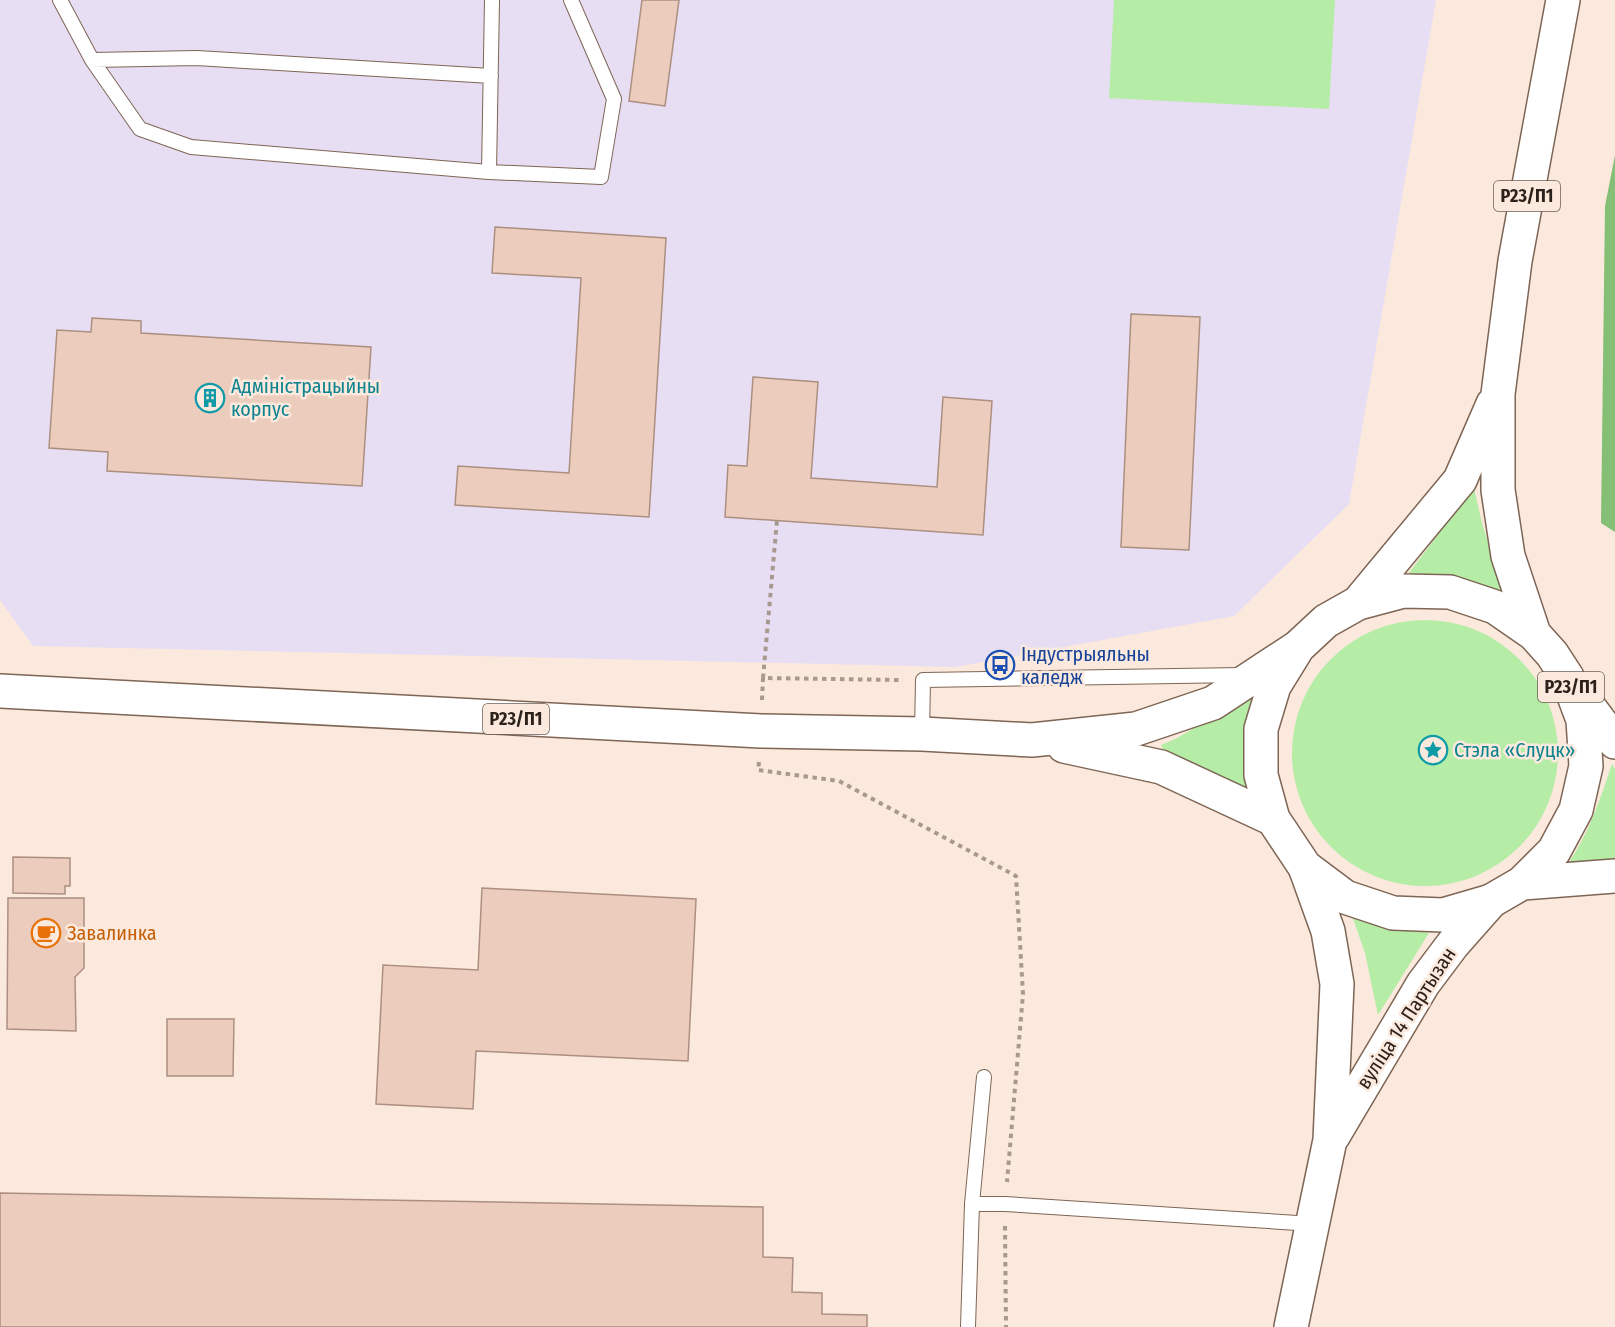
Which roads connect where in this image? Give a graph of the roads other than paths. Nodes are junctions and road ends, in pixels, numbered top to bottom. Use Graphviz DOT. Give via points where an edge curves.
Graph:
graph roads {
  1 [pos="60,0"];
  2 [pos="492,0"];
  3 [pos="571,0"];
  4 [pos="1563,0"];
  5 [pos="92,60"];
  6 [pos="491,76"];
  7 [pos="489,172"];
  8 [pos="1498,394"];
  9 [pos="1358,603"];
  10 [pos="1534,634"];
  11 [pos="1298,647"];
  12 [pos="1256,675"];
  13 [pos="1567,677"];
  14 [pos="0,691"];
  15 [pos="922,734"];
  16 [pos="1032,740"];
  17 [pos="1615,742"];
  18 [pos="1273,819"];
  19 [pos="1305,867"];
  20 [pos="1615,876"];
  21 [pos="1522,883"];
  22 [pos="1491,901"];
  23 [pos="984,1077"];
  24 [pos="1330,1140"];
  25 [pos="972,1204"];
  26 [pos="1313,1224"];
  27 [pos="968,1327"];
  28 [pos="1291,1327"];
  1 -- 5 [label="lane"];
  2 -- 6 [label="lane"];
  3 -- 7 [label="lane" via="614,99 600,177"];
  4 -- 8 [label="main road, Р23/П1" via="1515,261"];
  5 -- 6 [label="lane" via="197,58"];
  5 -- 7 [label="lane" via="140,129 191,147"];
  6 -- 7 [label="lane"];
  8 -- 9 [label="main road, Р23/П1" via="1460,480"];
  8 -- 10 [label="main road, Р23/П1" via="1498,490 1508,556"];
  9 -- 10 [label="main road, Р23/П1" via="1403,591 1450,592 1495,607"];
  9 -- 11 [label="main road, Р23/П1" via="1326,621"];
  10 -- 13 [label="main road, Р23/П1"];
  11 -- 12 [label="main road, Р23/П1"];
  11 -- 18 [label="main road, Р23/П1" via="1274,686 1261,729 1261,775"];
  12 -- 15 [label="lane" via="923,681"];
  12 -- 16 [label="main road, Р23/П1" via="1213,703 1136,729"];
  13 -- 17 [label="main road, Р23/П1"];
  13 -- 21 [label="main road, Р23/П1" via="1583,720 1586,766 1576,810 1554,851"];
  14 -- 15 [label="main road, Р23/П1" via="761,731"];
  15 -- 16 [label="main road, Р23/П1"];
  16 -- 18 [label="main road, Р23/П1" via="1161,767"];
  18 -- 19 [label="main road, Р23/П1"];
  19 -- 22 [label="main road, Р23/П1" via="1346,897 1393,913 1443,915"];
  19 -- 24 [label="main road, вуліца 14 Партызан" via="1328,931 1337,984"];
  20 -- 21 [label="main road, Р23/П1"];
  21 -- 22 [label="main road, Р23/П1"];
  22 -- 24 [label="main road, вуліца 14 Партызан" via="1423,984"];
  23 -- 25 [label="lane"];
  24 -- 26 [label="main road, вуліца 14 Партызан"];
  25 -- 26 [label="lane"];
  25 -- 27 [label="lane"];
  26 -- 28 [label="main road, вуліца 14 Партызан"];
}
